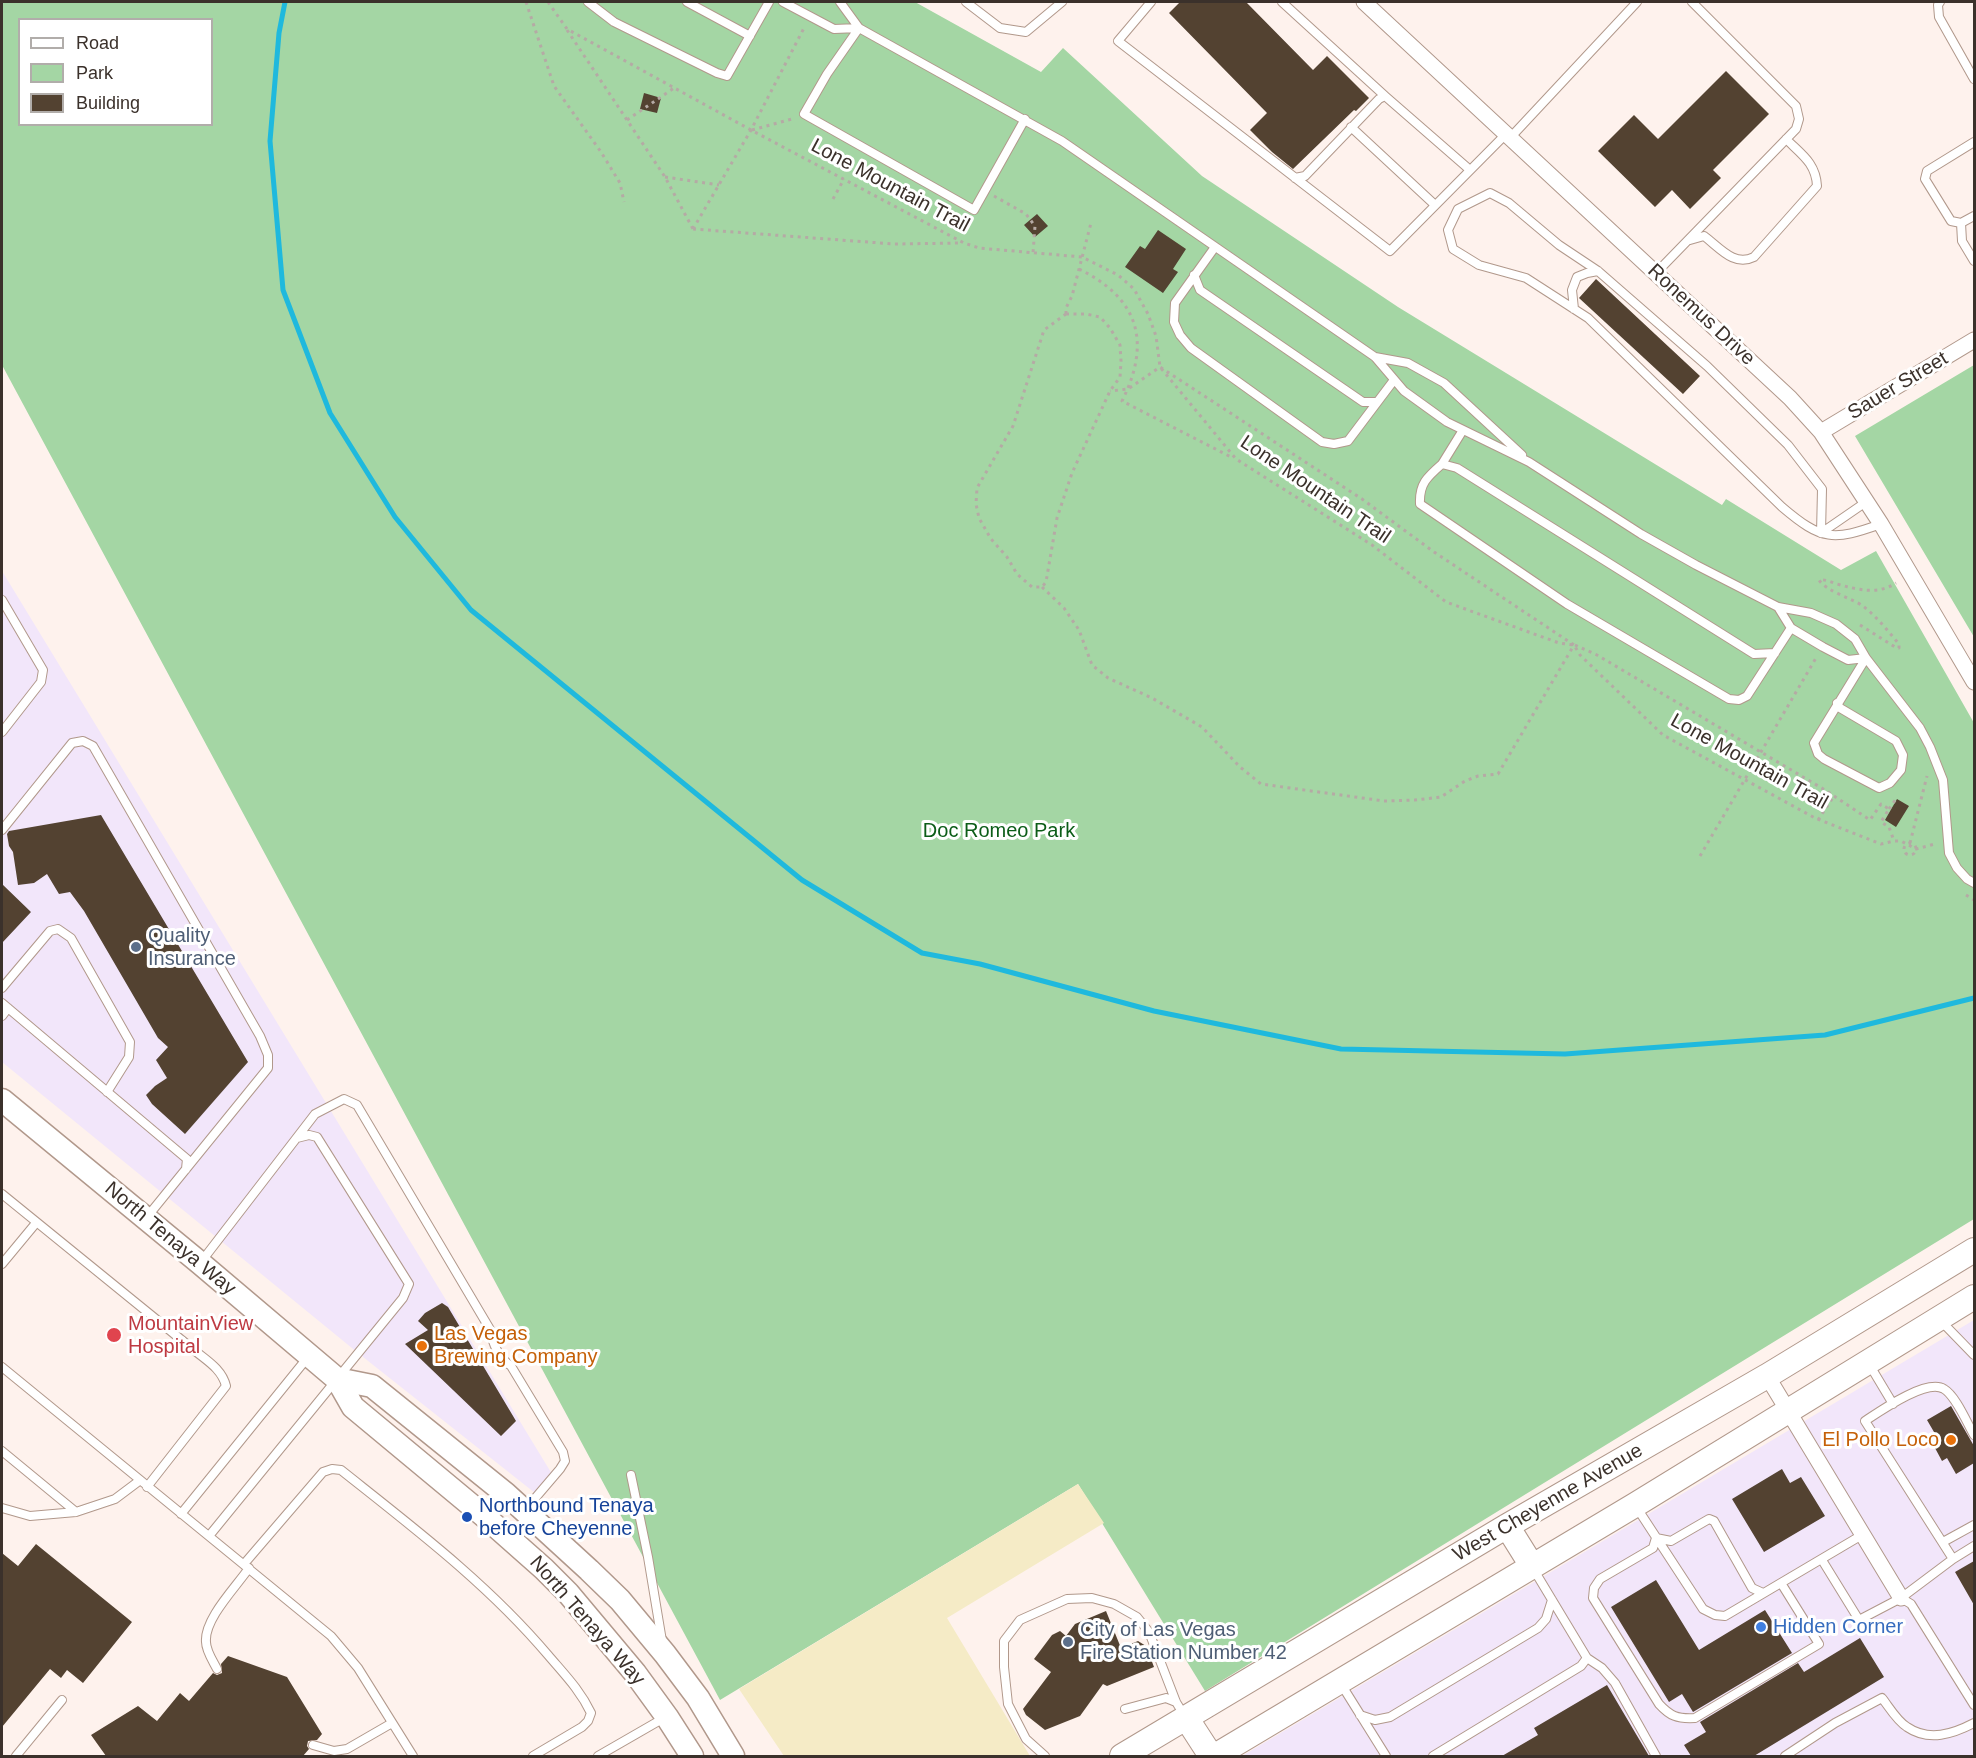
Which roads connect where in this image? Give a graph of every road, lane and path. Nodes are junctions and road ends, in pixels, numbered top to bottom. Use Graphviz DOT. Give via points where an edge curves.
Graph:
graph roads {
  1 [pos="526,2"];
  2 [pos="548,2"];
  3 [pos="588,2"];
  4 [pos="687,2"];
  5 [pos="769,2"];
  6 [pos="783,2"];
  7 [pos="840,2"];
  8 [pos="966,2"];
  9 [pos="1062,2"];
  10 [pos="1151,2"];
  11 [pos="1282,2"];
  12 [pos="1364,2"];
  13 [pos="1637,2"];
  14 [pos="1692,2"];
  15 [pos="1940,2"];
  16 [pos="810,16"];
  17 [pos="859,28"];
  18 [pos="567,29"];
  19 [pos="750,36"];
  20 [pos="1974,75"];
  21 [pos="674,88"];
  22 [pos="1384,96"];
  23 [pos="804,114"];
  24 [pos="1025,119"];
  25 [pos="627,120"];
  26 [pos="1351,127"];
  27 [pos="751,130"];
  28 [pos="1508,136"];
  29 [pos="1786,139"];
  30 [pos="1974,142"];
  31 [pos="1470,170"];
  32 [pos="665,177"];
  33 [pos="1295,178"];
  34 [pos="843,179"];
  35 [pos="719,185"];
  36 [pos="984,191"];
  37 [pos="833,199"];
  38 [pos="624,202"];
  39 [pos="1436,205"];
  40 [pos="1974,216"];
  41 [pos="1091,223"];
  42 [pos="1961,224"];
  43 [pos="693,229"];
  44 [pos="1688,240"];
  45 [pos="964,243"];
  46 [pos="1215,247"];
  47 [pos="1033,253"];
  48 [pos="1082,257"];
  49 [pos="1974,261"];
  50 [pos="1079,269"];
  51 [pos="1598,271"];
  52 [pos="1656,273"];
  53 [pos="1194,275"];
  54 [pos="1574,309"];
  55 [pos="1066,314"];
  56 [pos="1974,340"];
  57 [pos="1375,357"];
  58 [pos="1160,367"];
  59 [pos="1394,380"];
  60 [pos="1128,389"];
  61 [pos="1110,391"];
  62 [pos="1377,402"];
  63 [pos="1463,430"];
  64 [pos="1821,432"];
  65 [pos="1236,459"];
  66 [pos="1529,462"];
  67 [pos="1442,464"];
  68 [pos="1866,502"];
  69 [pos="1881,524"];
  70 [pos="1821,533"];
  71 [pos="1896,583"];
  72 [pos="1042,587"];
  73 [pos="2,600"];
  74 [pos="1778,607"];
  75 [pos="1836,624"];
  76 [pos="1791,628"];
  77 [pos="1574,645"];
  78 [pos="1823,647"];
  79 [pos="1775,653"];
  80 [pos="1866,658"];
  81 [pos="1974,682"];
  82 [pos="1837,703"];
  83 [pos="2,732"];
  84 [pos="1761,752"];
  85 [pos="1744,779"];
  86 [pos="1930,782"];
  87 [pos="1834,796"];
  88 [pos="1896,799"];
  89 [pos="1889,809"];
  90 [pos="1818,820"];
  91 [pos="2,830"];
  92 [pos="1933,834"];
  93 [pos="1894,841"];
  94 [pos="1911,843"];
  95 [pos="1935,843"];
  96 [pos="1906,845"];
  97 [pos="1916,849"];
  98 [pos="1937,852"];
  99 [pos="1700,856"];
  100 [pos="1974,883"];
  101 [pos="1960,890"];
  102 [pos="1974,900"];
  103 [pos="2,988"];
  104 [pos="5,1006"];
  105 [pos="2,1016"];
  106 [pos="107,1092"];
  107 [pos="2,1100"];
  108 [pos="297,1138"];
  109 [pos="186,1169"];
  110 [pos="2,1194"];
  111 [pos="146,1218"];
  112 [pos="36,1223"];
  113 [pos="1974,1250"];
  114 [pos="200,1263"];
  115 [pos="2,1264"];
  116 [pos="1974,1297"];
  117 [pos="1938,1318"];
  118 [pos="1974,1355"];
  119 [pos="309,1356"];
  120 [pos="1867,1361"];
  121 [pos="2,1367"];
  122 [pos="1767,1376"];
  123 [pos="337,1379"];
  124 [pos="1893,1404"];
  125 [pos="1788,1410"];
  126 [pos="1974,1435"];
  127 [pos="2,1451"];
  128 [pos="631,1475"];
  129 [pos="139,1481"];
  130 [pos="147,1487"];
  131 [pos="1635,1505"];
  132 [pos="2,1508"];
  133 [pos="525,1510"];
  134 [pos="76,1512"];
  135 [pos="180,1514"];
  136 [pos="1974,1525"];
  137 [pos="1507,1526"];
  138 [pos="1862,1535"];
  139 [pos="210,1536"];
  140 [pos="1656,1538"];
  141 [pos="1943,1542"];
  142 [pos="1974,1546"];
  143 [pos="1953,1559"];
  144 [pos="1822,1560"];
  145 [pos="247,1566"];
  146 [pos="1532,1566"];
  147 [pos="1781,1584"];
  148 [pos="1763,1593"];
  149 [pos="1901,1598"];
  150 [pos="1552,1600"];
  151 [pos="665,1654"];
  152 [pos="1587,1658"];
  153 [pos="217,1669"];
  154 [pos="1340,1682"];
  155 [pos="62,1700"];
  156 [pos="1974,1705"];
  157 [pos="1125,1709"];
  158 [pos="1181,1711"];
  159 [pos="1360,1715"];
  160 [pos="668,1717"];
  161 [pos="392,1723"];
  162 [pos="1974,1723"];
  163 [pos="313,1745"];
  164 [pos="16,1756"];
  165 [pos="412,1756"];
  166 [pos="533,1756"];
  167 [pos="598,1756"];
  168 [pos="692,1756"];
  169 [pos="733,1756"];
  170 [pos="1045,1756"];
  171 [pos="1122,1756"];
  172 [pos="1213,1756"];
  173 [pos="1386,1756"];
  174 [pos="1433,1756"];
  175 [pos="1656,1756"];
  176 [pos="1785,1756"];
  1 -- 38 [label="path" via="554,86 620,183"];
  2 -- 18 [label="path, Lone Mountain Trail"];
  3 -- 19 [label="lane" via="614,22 727,76"];
  4 -- 19 [label="lane"];
  5 -- 19 [label="lane"];
  6 -- 16 [label="lane"];
  7 -- 17 [label="lane"];
  8 -- 9 [label="lane" via="1000,28 1026,32"];
  10 -- 33 [label="lane" via="1118,40"];
  11 -- 22 [label="lane"];
  12 -- 28 [label="street, Ronemus Drive"];
  13 -- 28 [label="lane"];
  14 -- 29 [label="lane" via="1796,106 1796,129"];
  15 -- 20 [label="lane" via="1939,18"];
  16 -- 17 [label="lane" via="834,29"];
  16 -- 27 [label="path"];
  17 -- 23 [label="lane"];
  17 -- 24 [label="lane"];
  18 -- 21 [label="path, Lone Mountain Trail"];
  18 -- 25 [label="path"];
  21 -- 25 [label="path"];
  21 -- 27 [label="path, Lone Mountain Trail"];
  22 -- 26 [label="lane"];
  22 -- 31 [label="lane"];
  23 -- 27 [label="path"];
  23 -- 36 [label="lane" via="974,210"];
  24 -- 36 [label="lane"];
  24 -- 46 [label="lane"];
  25 -- 32 [label="path"];
  26 -- 33 [label="lane" via="1305,176"];
  26 -- 39 [label="lane"];
  27 -- 34 [label="path, Lone Mountain Trail"];
  27 -- 35 [label="path"];
  28 -- 31 [label="lane"];
  28 -- 52 [label="street, Ronemus Drive"];
  29 -- 44 [label="lane"];
  29 -- 44 [label="lane" via="1813,165 1817,186 1754,257 1735,260 1704,236"];
  30 -- 42 [label="lane" via="1927,171 1925,178 1951,221"];
  31 -- 39 [label="lane"];
  32 -- 35 [label="path"];
  32 -- 43 [label="path"];
  33 -- 39 [label="lane" via="1390,251"];
  34 -- 37 [label="path"];
  34 -- 45 [label="path, Lone Mountain Trail"];
  35 -- 43 [label="path"];
  36 -- 47 [label="path" via="1026,214 1035,226"];
  40 -- 42 [label="lane"];
  41 -- 48 [label="path"];
  42 -- 49 [label="lane" via="1962,241"];
  43 -- 45 [label="path" via="894,244"];
  44 -- 52 [label="lane"];
  45 -- 47 [label="path, Lone Mountain Trail"];
  46 -- 53 [label="lane"];
  46 -- 57 [label="lane"];
  47 -- 48 [label="path, Lone Mountain Trail"];
  48 -- 50 [label="path"];
  48 -- 58 [label="path, Lone Mountain Trail" via="1118,275 1134,289 1156,336"];
  50 -- 55 [label="path"];
  50 -- 60 [label="path" via="1113,290 1134,319 1137,346"];
  51 -- 54 [label="lane" via="1577,277 1572,290"];
  51 -- 54 [label="lane" via="1559,245 1509,203 1490,193 1458,209 1448,230 1453,249 1479,265 1526,278"];
  51 -- 70 [label="lane" via="1707,366 1788,445 1822,489"];
  52 -- 64 [label="street, Ronemus Drive"];
  53 -- 62 [label="lane" via="1200,290 1363,402"];
  53 -- 62 [label="lane" via="1175,303 1174,322 1180,335 1191,348 1322,442 1348,441"];
  54 -- 70 [label="lane" via="1588,318 1782,507"];
  55 -- 61 [label="path" via="1100,317 1120,345 1119,377"];
  55 -- 72 [label="path" via="1044,330 1013,426 977,488 979,518 991,539 1017,574 1032,587"];
  56 -- 64 [label="street, Sauer Street"];
  57 -- 59 [label="lane"];
  57 -- 66 [label="lane" via="1408,363 1444,383"];
  58 -- 60 [label="path"];
  58 -- 65 [label="path, Lone Mountain Trail"];
  58 -- 77 [label="path" via="1362,499"];
  59 -- 62 [label="lane"];
  59 -- 63 [label="lane" via="1412,397"];
  60 -- 61 [label="path"];
  60 -- 65 [label="path" via="1122,401"];
  61 -- 72 [label="path" via="1072,473 1057,518"];
  63 -- 66 [label="lane"];
  63 -- 67 [label="lane"];
  64 -- 68 [label="street, Ronemus Drive"];
  65 -- 77 [label="path, Lone Mountain Trail" via="1372,545 1446,603"];
  66 -- 74 [label="lane" via="1666,549"];
  67 -- 79 [label="lane" via="1457,468 1754,654"];
  67 -- 79 [label="lane" via="1425,478 1419,491 1420,504 1567,604 1730,699 1748,696"];
  68 -- 69 [label="street, Ronemus Drive"];
  68 -- 70 [label="lane"];
  69 -- 70 [label="lane" via="1845,536"];
  69 -- 81 [label="street, Ronemus Drive"];
  71 -- 75 [label="path" via="1878,592 1819,580 1864,607 1899,648 1843,614"];
  72 -- 77 [label="path" via="1064,608 1092,665 1108,678 1202,727 1261,784 1384,801 1441,796 1465,781 1498,774"];
  73 -- 83 [label="lane" via="43,670 41,682"];
  74 -- 75 [label="lane" via="1811,613"];
  74 -- 76 [label="lane"];
  75 -- 80 [label="lane" via="1855,639"];
  76 -- 78 [label="lane"];
  76 -- 79 [label="lane"];
  77 -- 84 [label="path"];
  77 -- 85 [label="path, Lone Mountain Trail" via="1663,735"];
  78 -- 80 [label="lane" via="1848,660"];
  78 -- 84 [label="path"];
  80 -- 82 [label="lane"];
  80 -- 100 [label="lane" via="1930,747 1943,780 1949,853 1957,868"];
  82 -- 82 [label="lane" via="1814,743 1818,754 1879,788 1890,783 1901,770 1903,755 1896,741"];
  84 -- 85 [label="path"];
  84 -- 87 [label="path"];
  85 -- 90 [label="path, Lone Mountain Trail"];
  85 -- 99 [label="path"];
  86 -- 94 [label="path" via="1928,774"];
  87 -- 89 [label="path" via="1870,820 1881,804"];
  87 -- 90 [label="path"];
  88 -- 89 [label="path"];
  89 -- 93 [label="path" via="1881,822 1889,827"];
  90 -- 93 [label="path, Lone Mountain Trail" via="1881,844"];
  91 -- 109 [label="lane" via="72,743 83,741 93,746 260,1036 268,1055 268,1068"];
  92 -- 95 [label="path"];
  93 -- 96 [label="path, Lone Mountain Trail"];
  94 -- 96 [label="path"];
  94 -- 97 [label="path"];
  95 -- 97 [label="path"];
  95 -- 98 [label="path"];
  96 -- 97 [label="path, Lone Mountain Trail"];
  96 -- 97 [label="path" via="1907,854"];
  101 -- 102 [label="path"];
  103 -- 106 [label="lane" via="50,931 58,929 71,938 130,1042 129,1058"];
  104 -- 105 [label="lane"];
  104 -- 106 [label="lane"];
  106 -- 109 [label="lane" via="187,1159"];
  107 -- 111 [label="main road, North Tenaya Way"];
  108 -- 114 [label="lane"];
  108 -- 123 [label="lane" via="317,1137 409,1284 403,1298"];
  108 -- 133 [label="lane" via="315,1114 344,1099 357,1105 491,1331 503,1361 511,1366 563,1452 565,1461 560,1469"];
  109 -- 111 [label="lane"];
  110 -- 112 [label="lane"];
  111 -- 114 [label="main road, North Tenaya Way"];
  112 -- 115 [label="lane"];
  112 -- 130 [label="lane" via="224,1378 226,1386"];
  113 -- 122 [label="main road, West Cheyenne Avenue"];
  114 -- 119 [label="main road, North Tenaya Way"];
  116 -- 117 [label="main road"];
  117 -- 118 [label="lane"];
  117 -- 120 [label="main road"];
  119 -- 123 [label="main road, North Tenaya Way"];
  119 -- 135 [label="lane"];
  120 -- 124 [label="lane"];
  120 -- 125 [label="main road"];
  121 -- 129 [label="lane"];
  122 -- 125 [label="street"];
  122 -- 137 [label="main road, West Cheyenne Avenue"];
  123 -- 133 [label="main road, North Tenaya Way" via="372,1386"];
  123 -- 139 [label="lane"];
  123 -- 160 [label="main road, North Tenaya Way" via="353,1407 515,1542 568,1593"];
  124 -- 126 [label="lane" via="1929,1386 1942,1387"];
  124 -- 141 [label="lane" via="1865,1421"];
  125 -- 131 [label="main road"];
  125 -- 138 [label="street"];
  127 -- 134 [label="lane"];
  128 -- 151 [label="lane"];
  129 -- 130 [label="lane"];
  129 -- 134 [label="lane" via="115,1499"];
  130 -- 135 [label="lane"];
  131 -- 140 [label="lane"];
  131 -- 146 [label="main road"];
  132 -- 134 [label="lane" via="30,1516"];
  133 -- 151 [label="main road, North Tenaya Way" via="620,1600"];
  135 -- 139 [label="lane"];
  136 -- 141 [label="lane"];
  137 -- 146 [label="main road"];
  137 -- 158 [label="main road, West Cheyenne Avenue"];
  138 -- 144 [label="lane"];
  138 -- 149 [label="street"];
  139 -- 145 [label="lane"];
  140 -- 147 [label="lane" via="1653,1548 1600,1579 1593,1598 1670,1716 1695,1718 1819,1644"];
  140 -- 148 [label="lane" via="1671,1541 1709,1520 1714,1521 1752,1588"];
  140 -- 148 [label="lane" via="1703,1609 1715,1616 1725,1616"];
  141 -- 143 [label="lane"];
  142 -- 143 [label="lane"];
  143 -- 149 [label="lane"];
  144 -- 147 [label="lane"];
  144 -- 149 [label="lane" via="1859,1620"];
  145 -- 153 [label="lane" via="206,1631 205,1644"];
  145 -- 161 [label="lane" via="331,1636 358,1668"];
  145 -- 166 [label="lane" via="323,1472 341,1470 470,1574 523,1626 581,1693 591,1713 588,1721"];
  146 -- 150 [label="lane"];
  146 -- 154 [label="main road"];
  147 -- 148 [label="lane"];
  149 -- 156 [label="lane" via="1911,1604"];
  150 -- 152 [label="lane"];
  150 -- 159 [label="lane" via="1538,1628 1518,1640 1390,1716 1376,1720"];
  151 -- 169 [label="main road, North Tenaya Way" via="698,1698"];
  152 -- 174 [label="lane" via="1581,1666"];
  152 -- 175 [label="lane" via="1615,1683"];
  154 -- 159 [label="lane"];
  154 -- 172 [label="main road"];
  155 -- 164 [label="lane"];
  157 -- 158 [label="lane" via="1166,1698"];
  158 -- 170 [label="lane" via="1149,1632 1137,1617 1114,1604 1092,1598 1067,1599 1020,1620 1004,1641 1008,1704 1026,1739"];
  158 -- 171 [label="main road, West Cheyenne Avenue"];
  158 -- 172 [label="main road"];
  159 -- 173 [label="lane"];
  160 -- 167 [label="lane"];
  160 -- 168 [label="main road, North Tenaya Way"];
  161 -- 163 [label="lane" via="347,1749 334,1751"];
  161 -- 165 [label="lane"];
  162 -- 176 [label="lane" via="1956,1732 1928,1736 1905,1726 1882,1698"];
}
